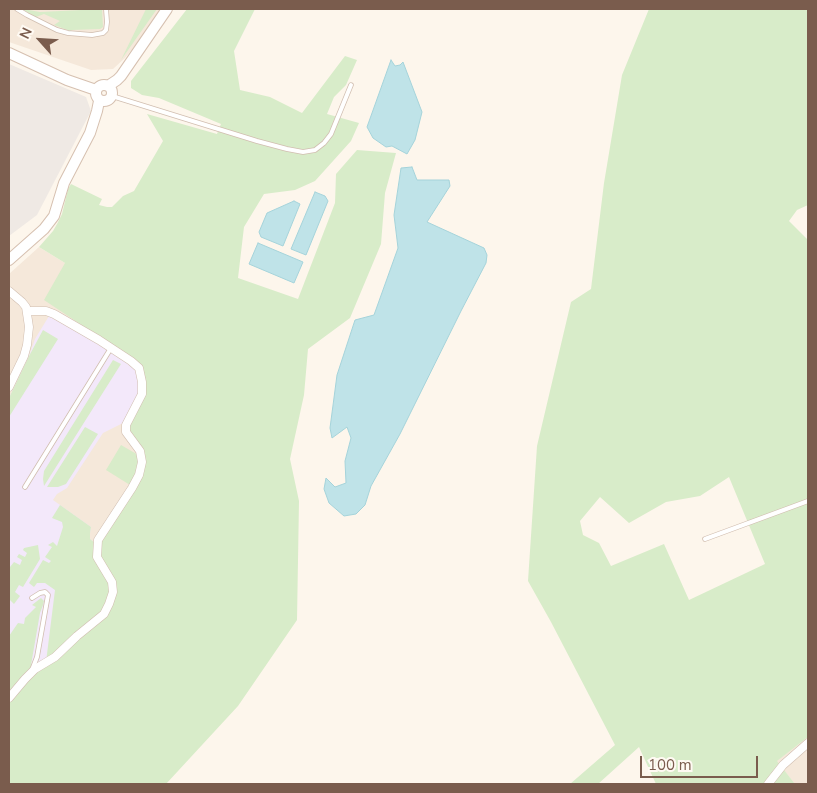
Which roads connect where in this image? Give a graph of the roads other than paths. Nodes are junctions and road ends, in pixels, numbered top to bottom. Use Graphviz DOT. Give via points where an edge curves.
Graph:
graph roads {
  1 [pos="17,9"];
  2 [pos="106,9"];
  3 [pos="167,9"];
  4 [pos="9,53"];
  5 [pos="351,86"];
  6 [pos="96,90"];
  7 [pos="110,91"];
  8 [pos="99,101"];
  9 [pos="9,260"];
  10 [pos="9,292"];
  11 [pos="27,311"];
  12 [pos="111,348"];
  13 [pos="9,387"];
  14 [pos="25,486"];
  15 [pos="808,501"];
  16 [pos="705,539"];
  17 [pos="32,598"];
  18 [pos="32,672"];
  19 [pos="9,698"];
  20 [pos="808,743"];
  21 [pos="768,784"];
  1 -- 2 [label="lane" via="57,30 92,35 106,30"];
  3 -- 7 [label="street"];
  4 -- 6 [label="street"];
  5 -- 7 [label="lane" via="324,143 315,150 303,152 257,141"];
  6 -- 7 [label="street" via="103,85"];
  6 -- 8 [label="street"];
  7 -- 8 [label="street" via="110,99"];
  8 -- 9 [label="street" via="98,112 64,183 54,216"];
  10 -- 11 [label="street" via="22,302"];
  11 -- 12 [label="street" via="54,314"];
  11 -- 13 [label="street" via="27,345"];
  12 -- 14 [label="lane"];
  12 -- 18 [label="street" via="138,368 142,382 142,394 126,425 126,432 140,451 139,475 98,540 97,557 112,582 113,592 104,614 55,657"];
  15 -- 16 [label="lane"];
  17 -- 18 [label="lane" via="45,592 48,595"];
  18 -- 19 [label="street"];
  20 -- 21 [label="street" via="783,764"];
}
